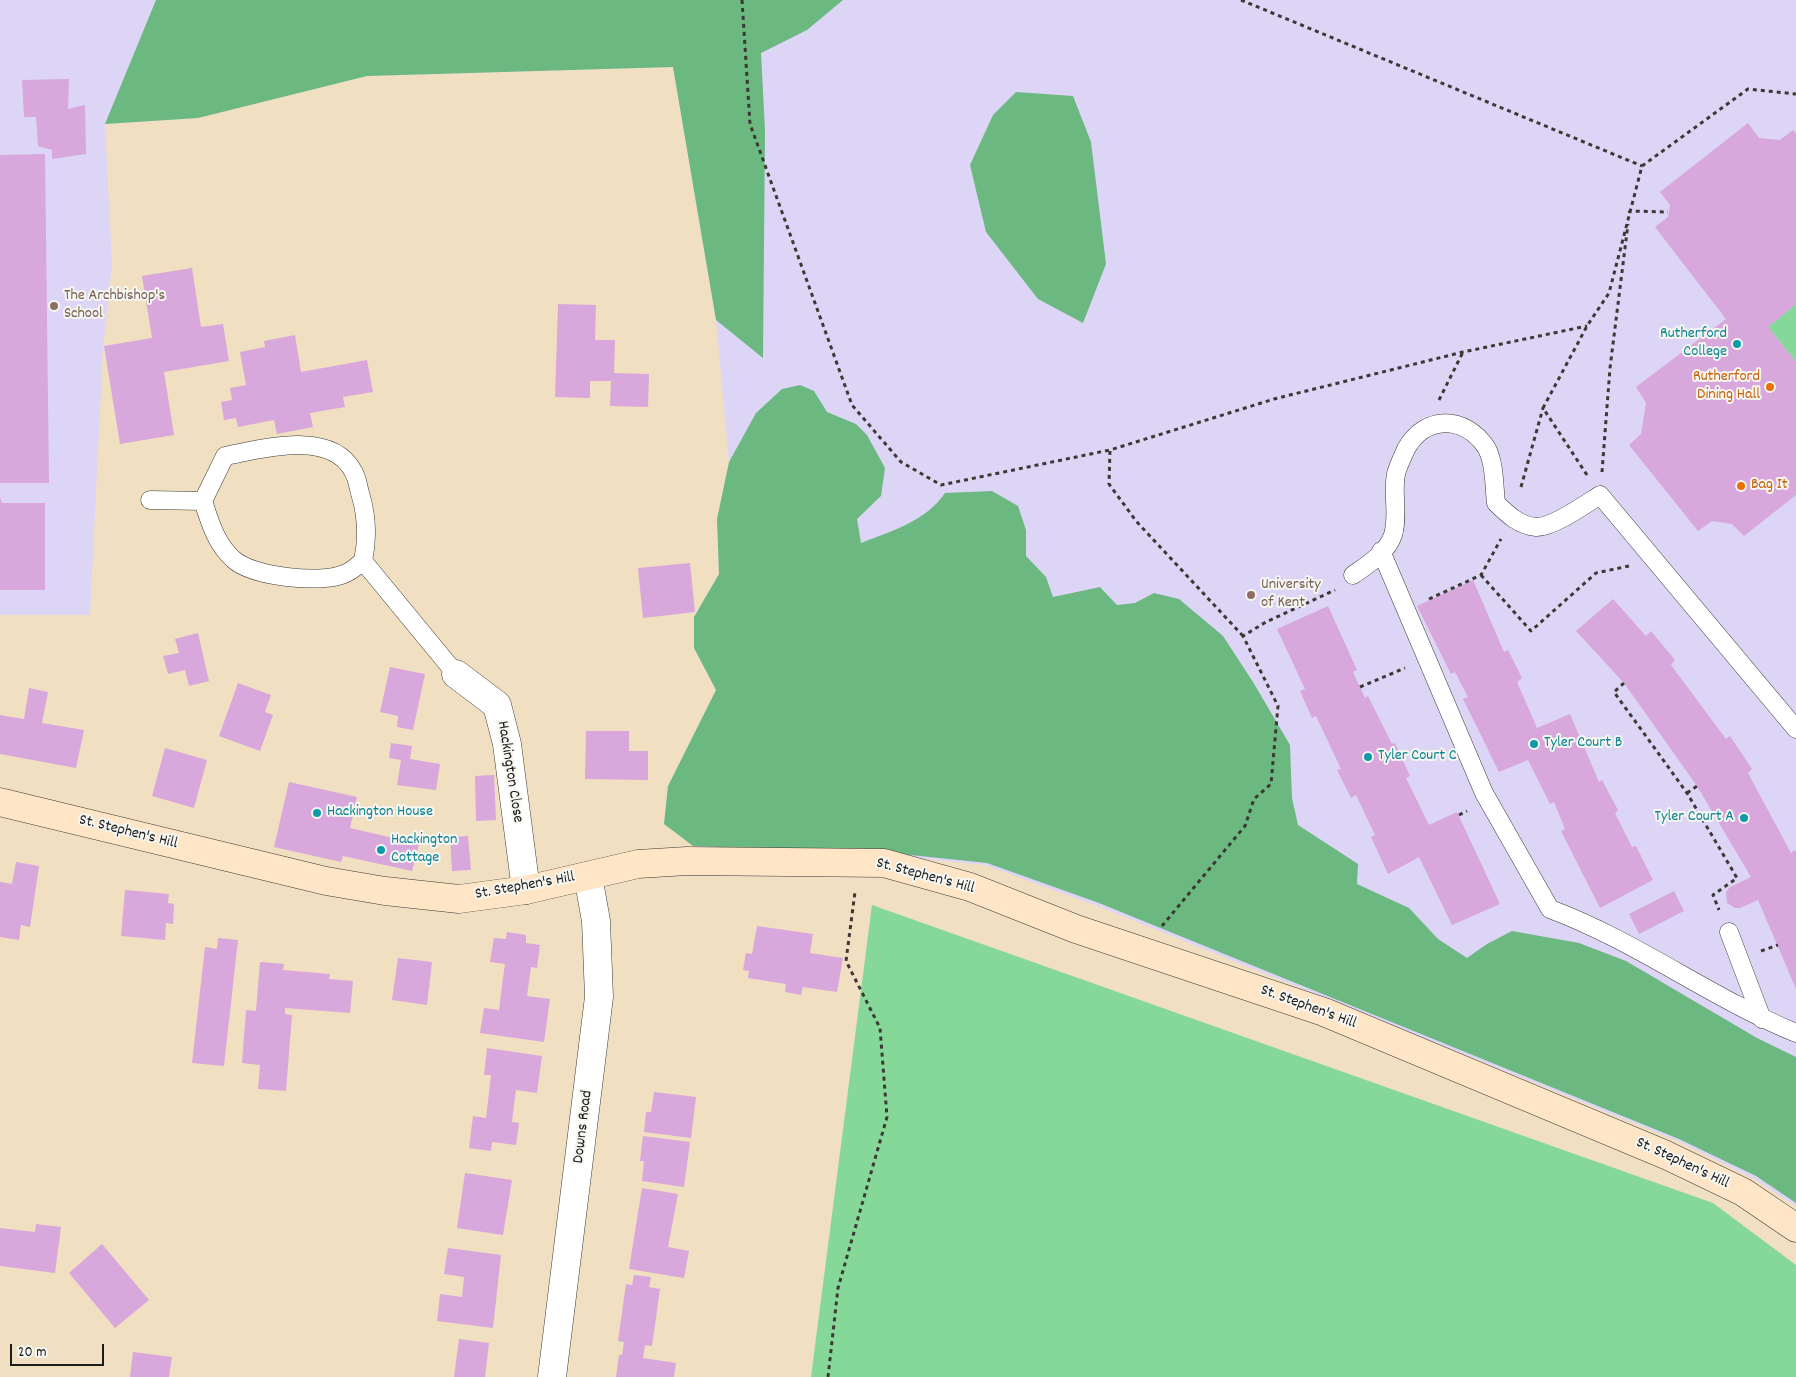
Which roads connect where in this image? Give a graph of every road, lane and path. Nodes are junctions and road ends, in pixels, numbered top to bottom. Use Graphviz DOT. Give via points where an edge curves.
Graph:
graph roads {
  1 [pos="742,0"];
  2 [pos="1241,0"];
  3 [pos="1796,94"];
  4 [pos="1642,166"];
  5 [pos="1630,211"];
  6 [pos="1668,212"];
  7 [pos="1587,326"];
  8 [pos="1463,352"];
  9 [pos="1426,427"];
  10 [pos="1110,450"];
  11 [pos="1600,495"];
  12 [pos="150,500"];
  13 [pos="203,502"];
  14 [pos="1381,551"];
  15 [pos="363,561"];
  16 [pos="1655,561"];
  17 [pos="1353,575"];
  18 [pos="1331,593"];
  19 [pos="1406,610"];
  20 [pos="1243,636"];
  21 [pos="1426,657"];
  22 [pos="456,674"];
  23 [pos="1624,683"];
  24 [pos="1360,687"];
  25 [pos="1796,730"];
  26 [pos="1697,786"];
  27 [pos="1686,793"];
  28 [pos="0,802"];
  29 [pos="858,862"];
  30 [pos="588,876"];
  31 [pos="526,890"];
  32 [pos="1729,932"];
  33 [pos="1141,952"];
  34 [pos="1762,1019"];
  35 [pos="1796,1034"];
  36 [pos="1796,1228"];
  37 [pos="552,1377"];
  38 [pos="828,1377"];
  1 -- 10 [label="path" via="750,124 852,405 901,462 941,485"];
  2 -- 4 [label="path"];
  3 -- 4 [label="path" via="1748,89"];
  4 -- 5 [label="path"];
  5 -- 6 [label="path"];
  5 -- 7 [label="path" via="1609,293"];
  5 -- 11 [label="path" via="1610,368"];
  7 -- 8 [label="path"];
  7 -- 11 [label="path" via="1543,408"];
  8 -- 9 [label="path"];
  8 -- 10 [label="path" via="1274,400"];
  9 -- 11 [label="lane" via="1446,421 1466,428 1486,448 1493,471 1496,503 1512,518 1537,527 1568,516"];
  9 -- 14 [label="lane" via="1407,448 1396,474 1392,536"];
  10 -- 20 [label="path" via="1109,484 1136,521"];
  11 -- 16 [label="lane"];
  12 -- 13 [label="lane"];
  13 -- 15 [label="lane" via="215,537 233,560 274,577 344,575"];
  13 -- 15 [label="lane" via="225,456 292,445 327,448 339,454 353,471 364,509 367,541"];
  14 -- 17 [label="lane" via="1373,562"];
  14 -- 19 [label="lane"];
  15 -- 22 [label="lane"];
  16 -- 19 [label="path" via="1596,573 1532,631 1482,575"];
  16 -- 25 [label="lane"];
  18 -- 20 [label="path"];
  19 -- 21 [label="lane"];
  20 -- 33 [label="path" via="1278,706 1271,784 1254,799 1245,826"];
  21 -- 24 [label="path"];
  21 -- 34 [label="lane" via="1484,793 1550,909 1590,924"];
  22 -- 31 [label="street, Hackington Close" via="497,705 507,744"];
  23 -- 27 [label="path" via="1614,692"];
  26 -- 27 [label="path"];
  27 -- 32 [label="path" via="1737,878 1713,895"];
  28 -- 31 [label="street, St. Stephen's Hill" via="336,883 459,898"];
  29 -- 30 [label="street, St. Stephen's Hill" via="688,861 638,864"];
  29 -- 33 [label="street, St. Stephen's Hill" via="884,864 970,887 1076,930"];
  29 -- 38 [label="path" via="846,961 880,1028 888,1117 838,1288"];
  30 -- 31 [label="street, St. Stephen's Hill"];
  30 -- 37 [label="street, Downs Road" via="596,921 599,997"];
  32 -- 34 [label="lane"];
  33 -- 36 [label="street, St. Stephen's Hill" via="1324,1012 1648,1147 1743,1192"];
  34 -- 35 [label="lane"];
}
